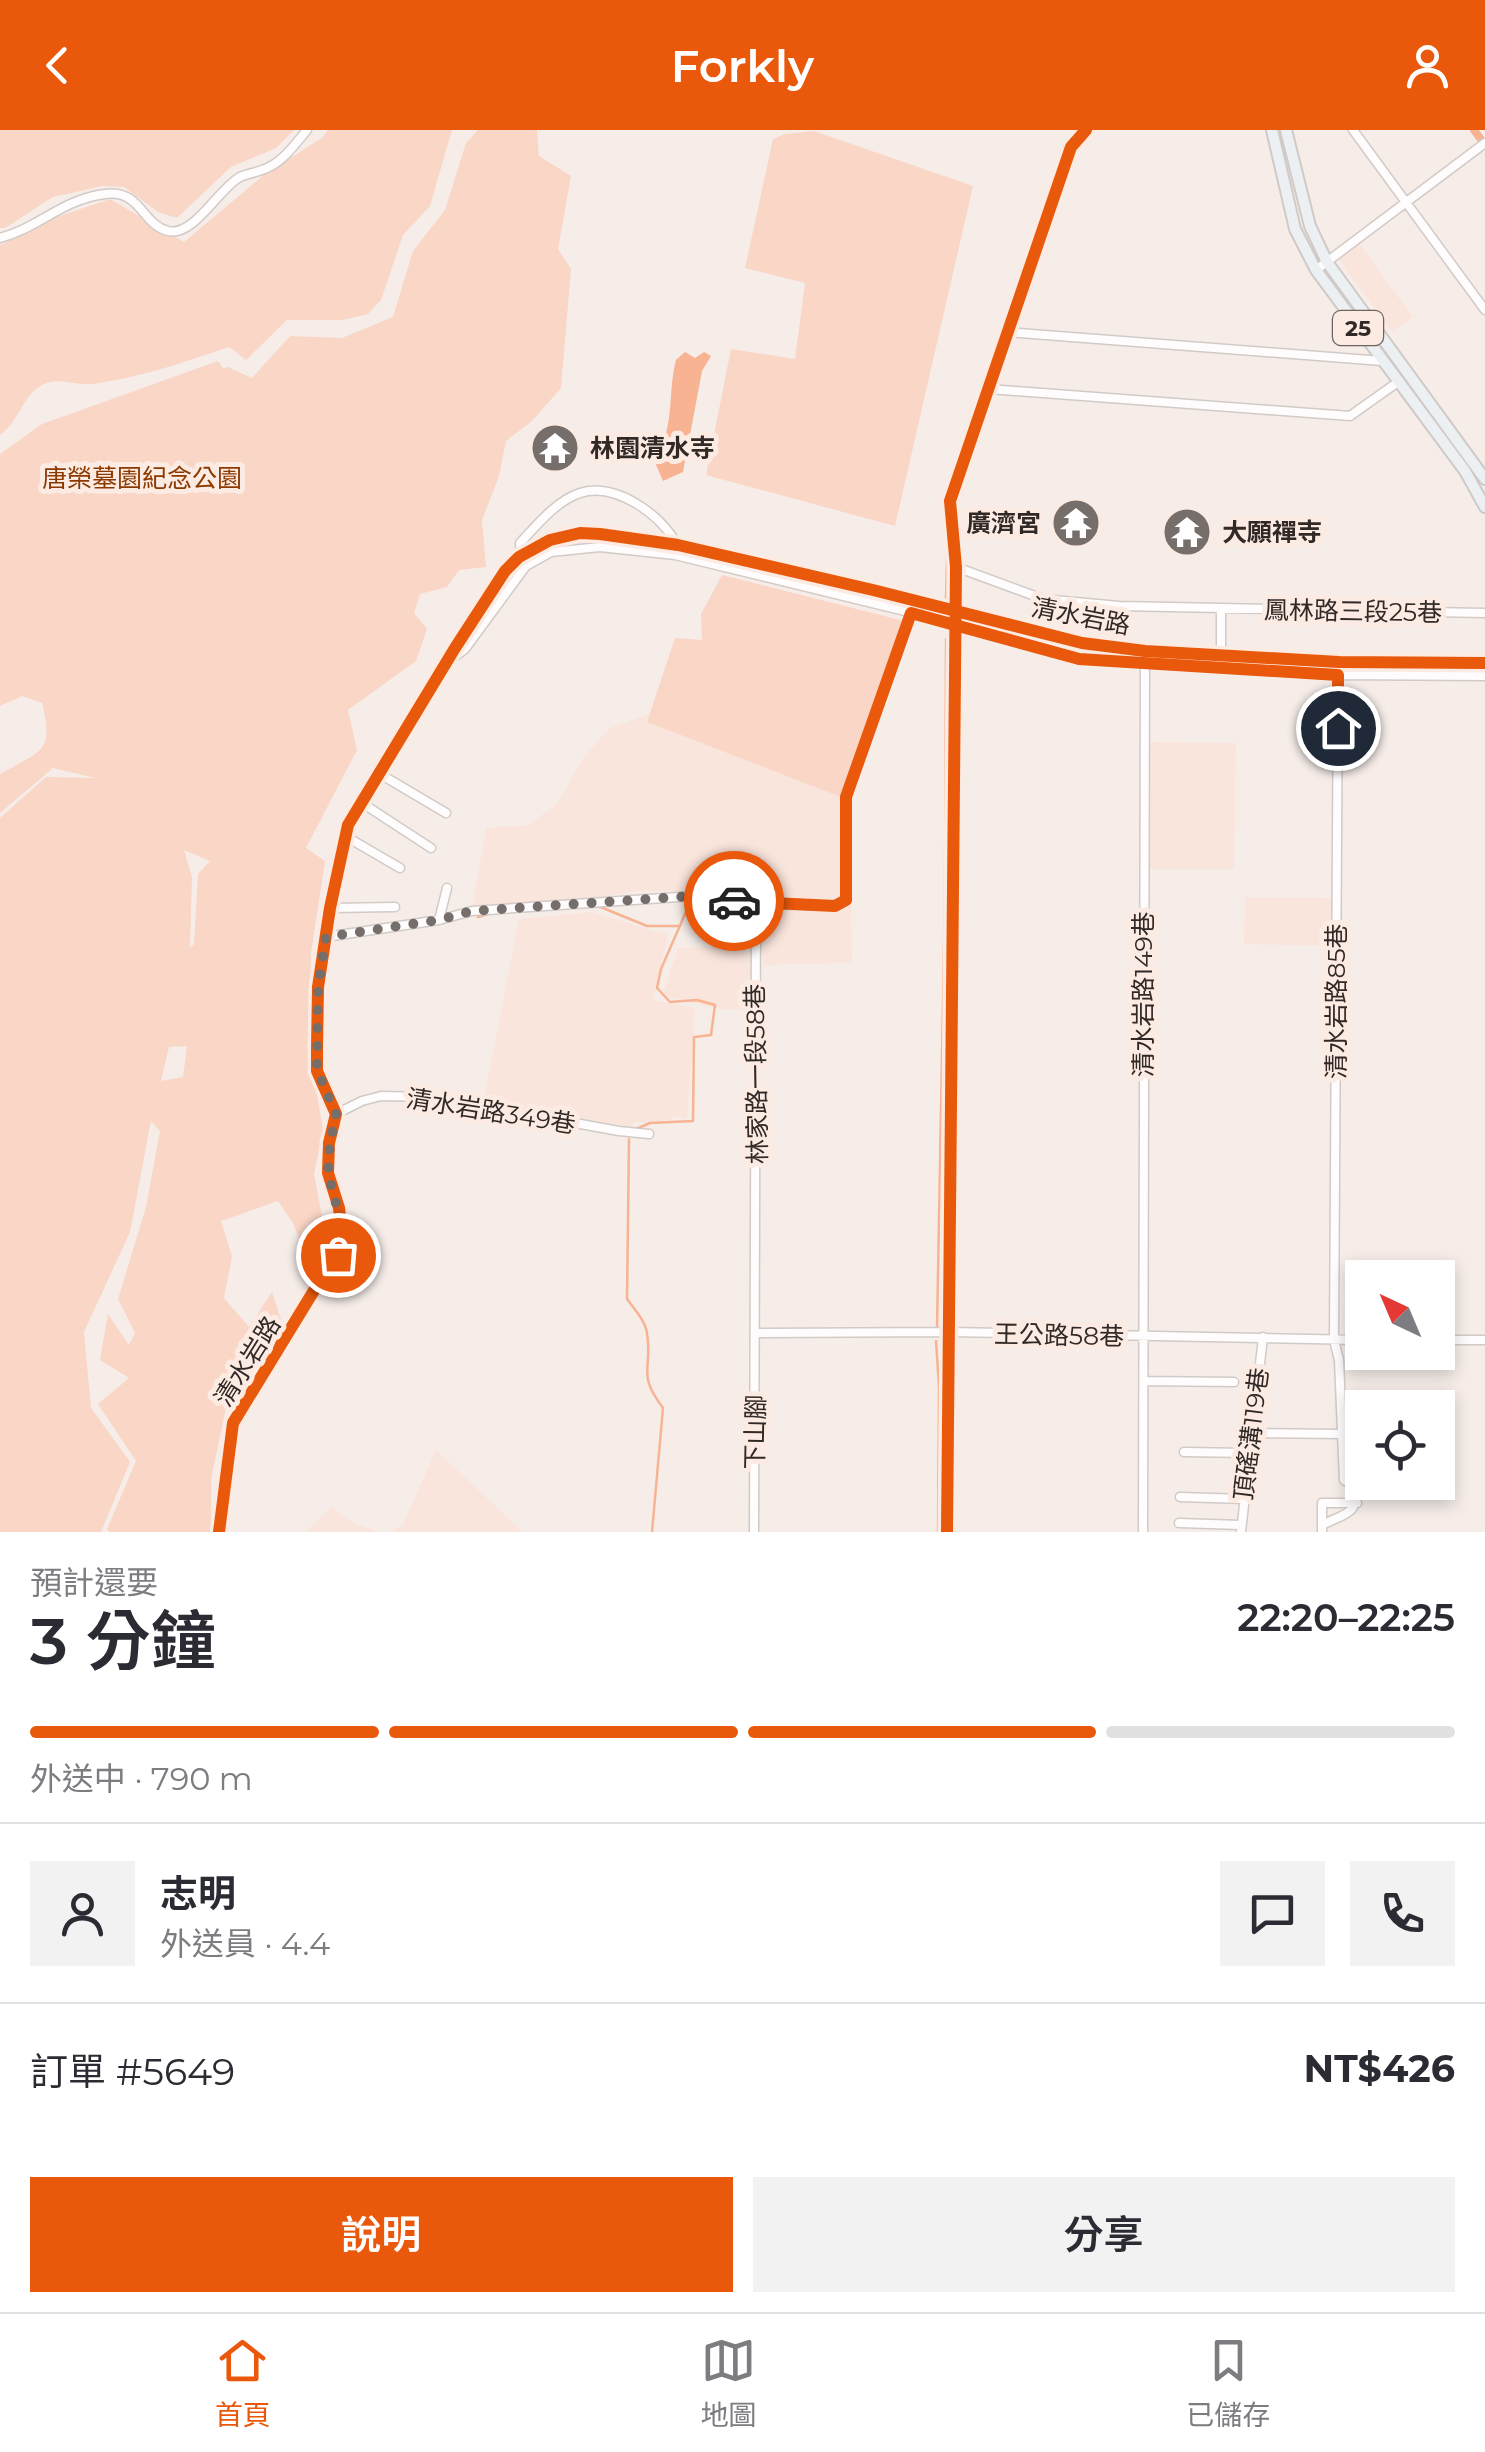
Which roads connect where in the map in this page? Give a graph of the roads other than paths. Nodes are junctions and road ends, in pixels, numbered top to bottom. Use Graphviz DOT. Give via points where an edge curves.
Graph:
graph roads {
  1 [pos="307,130"];
  2 [pos="1086,130"];
  3 [pos="1272,130"];
  4 [pos="1286,130"];
  5 [pos="1353,130"];
  6 [pos="1484,144"];
  7 [pos="1407,201"];
  8 [pos="0,238"];
  9 [pos="1327,262"];
  10 [pos="1316,270"];
  11 [pos="1485,310"];
  12 [pos="1006,332"];
  13 [pos="1382,361"];
  14 [pos="1398,382"];
  15 [pos="989,389"];
  16 [pos="1485,479"];
  17 [pos="1485,506"];
  18 [pos="676,550"];
  19 [pos="519,558"];
  20 [pos="526,566"];
  21 [pos="956,567"];
  22 [pos="1221,608"];
  23 [pos="955,610"];
  24 [pos="911,613"];
  25 [pos="1485,613"];
  26 [pos="954,623"];
  27 [pos="1145,651"];
  28 [pos="1221,655"];
  29 [pos="1339,662"];
  30 [pos="448,663"];
  31 [pos="1485,663"];
  32 [pos="1144,664"];
  33 [pos="1221,668"];
  34 [pos="1338,675"];
  35 [pos="1485,676"];
  36 [pos="380,774"];
  37 [pos="362,803"];
  38 [pos="446,813"];
  39 [pos="346,836"];
  40 [pos="432,848"];
  41 [pos="400,868"];
  42 [pos="447,888"];
  43 [pos="760,904"];
  44 [pos="395,907"];
  45 [pos="330,908"];
  46 [pos="439,920"];
  47 [pos="326,937"];
  48 [pos="336,1114"];
  49 [pos="650,1134"];
  50 [pos="949,1332"];
  51 [pos="756,1333"];
  52 [pos="1144,1336"];
  53 [pos="1263,1337"];
  54 [pos="1334,1340"];
  55 [pos="1345,1340"];
  56 [pos="1455,1340"];
  57 [pos="1485,1340"];
  58 [pos="1144,1381"];
  59 [pos="1234,1382"];
  60 [pos="1251,1433"];
  61 [pos="1342,1434"];
  62 [pos="1184,1452"];
  63 [pos="1248,1453"];
  64 [pos="1180,1497"];
  65 [pos="1244,1500"];
  66 [pos="1357,1503"];
  67 [pos="1180,1523"];
  68 [pos="1241,1528"];
  69 [pos="1322,1530"];
  70 [pos="219,1532"];
  71 [pos="754,1532"];
  72 [pos="947,1532"];
  73 [pos="1142,1532"];
  1 -- 8 [label="street" via="280,160 240,177 181,230 168,231 130,197 107,193 64,204"];
  2 -- 12 [label="street" via="1072,147"];
  3 -- 10 [label="main road, 25" via="1294,228"];
  4 -- 9 [label="main road, 25" via="1310,226"];
  5 -- 7 [label="street"];
  6 -- 7 [label="street"];
  7 -- 9 [label="street"];
  7 -- 11 [label="street"];
  9 -- 10 [label="street"];
  9 -- 16 [label="main road, 25"];
  10 -- 13 [label="main road, 25"];
  12 -- 13 [label="street"];
  12 -- 15 [label="street"];
  13 -- 14 [label="main road, 25"];
  14 -- 15 [label="street" via="1350,416"];
  14 -- 17 [label="main road, 25"];
  15 -- 21 [label="street" via="950,501"];
  18 -- 19 [label="street, 清水岩路" via="580,533"];
  18 -- 19 [label="street, 清水岩路" via="664,522 650,511 589,490 545,516 520,543"];
  18 -- 20 [label="street, 清水岩路" via="580,547"];
  18 -- 23 [label="street, 清水岩路"];
  18 -- 24 [label="street, 清水岩路"];
  19 -- 20 [label="street"];
  19 -- 30 [label="street, 清水岩路"];
  20 -- 30 [label="street, 清水岩路"];
  21 -- 22 [label="street, 鳳林路三段25巷" via="1043,599"];
  21 -- 23 [label="street"];
  22 -- 25 [label="street, 鳳林路三段25巷"];
  22 -- 28 [label="street"];
  23 -- 26 [label="street"];
  23 -- 27 [label="street, 清水岩路" via="1082,643"];
  24 -- 26 [label="street, 清水岩路"];
  24 -- 43 [label="street" via="846,797 846,900 835,906"];
  26 -- 32 [label="street, 清水岩路" via="1079,659"];
  26 -- 50 [label="street"];
  27 -- 28 [label="street, 清水岩路"];
  27 -- 32 [label="street, 清水岩路149巷"];
  28 -- 29 [label="street, 清水岩路"];
  28 -- 33 [label="street"];
  29 -- 31 [label="street, 清水岩路"];
  29 -- 34 [label="street, 清水岩路85巷"];
  30 -- 36 [label="street, 清水岩路"];
  32 -- 33 [label="street, 清水岩路"];
  32 -- 52 [label="street, 清水岩路149巷"];
  33 -- 34 [label="street, 清水岩路"];
  34 -- 35 [label="street, 清水岩路"];
  34 -- 54 [label="street, 清水岩路85巷"];
  36 -- 37 [label="street, 清水岩路"];
  36 -- 38 [label="street"];
  37 -- 39 [label="street, 清水岩路"];
  37 -- 40 [label="street"];
  39 -- 41 [label="street"];
  39 -- 45 [label="street, 清水岩路"];
  42 -- 46 [label="street"];
  43 -- 46 [label="street" via="693,896 472,911"];
  43 -- 51 [label="street, 林家路一段58巷" via="754,1001"];
  44 -- 45 [label="street"];
  45 -- 47 [label="street, 清水岩路"];
  46 -- 47 [label="street"];
  47 -- 48 [label="street, 清水岩路" via="317,1070"];
  48 -- 49 [label="street, 清水岩路349巷" via="381,1096 431,1098"];
  48 -- 70 [label="street, 清水岩路" via="328,1173 343,1243 233,1424"];
  50 -- 51 [label="street, 王公路58巷"];
  50 -- 52 [label="street, 王公路58巷"];
  50 -- 72 [label="street"];
  51 -- 71 [label="street, 下山腳"];
  52 -- 53 [label="street, 王公路58巷"];
  52 -- 58 [label="street, 清水岩路149巷"];
  53 -- 54 [label="street, 王公路58巷"];
  53 -- 60 [label="street, 頂磘溝119巷"];
  54 -- 55 [label="street, 王公路58巷"];
  54 -- 61 [label="street, 清水岩路85巷"];
  56 -- 57 [label="street"];
  58 -- 59 [label="street"];
  58 -- 73 [label="street, 清水岩路149巷"];
  60 -- 61 [label="street"];
  60 -- 63 [label="street, 頂磘溝119巷"];
  61 -- 66 [label="street, 清水岩路85巷" via="1344,1480 1356,1488"];
  62 -- 63 [label="street"];
  63 -- 65 [label="street, 頂磘溝119巷"];
  64 -- 65 [label="street"];
  65 -- 68 [label="street, 頂磘溝119巷"];
  66 -- 69 [label="street"];
  66 -- 69 [label="street" via="1322,1504"];
  67 -- 68 [label="street"];
}
